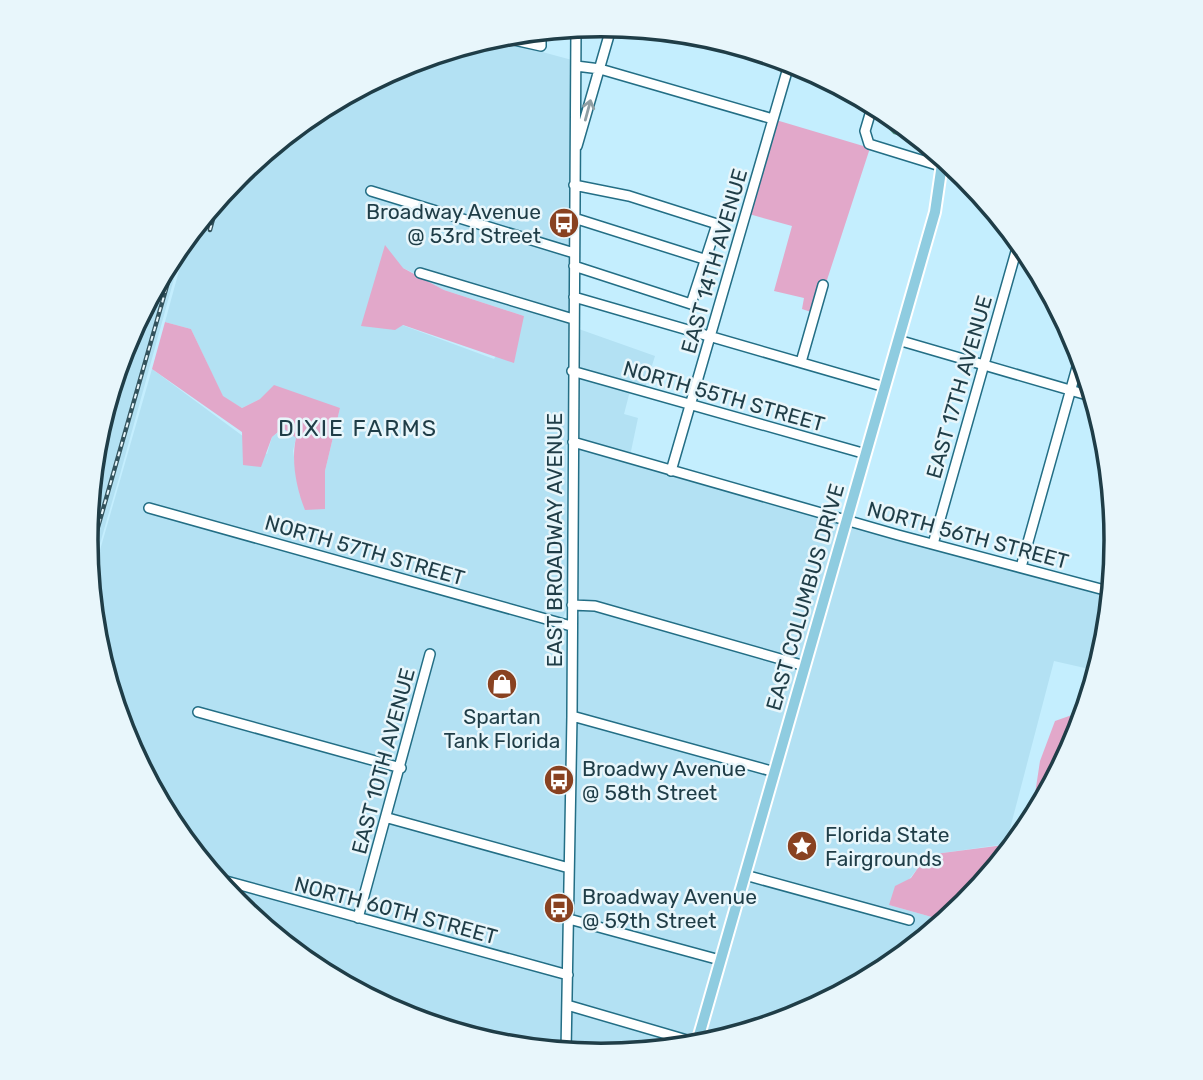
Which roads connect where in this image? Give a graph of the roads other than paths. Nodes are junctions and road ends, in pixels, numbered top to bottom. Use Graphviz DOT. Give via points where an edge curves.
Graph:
graph roads {
  1 [pos="608,37"];
  2 [pos="576,38"];
  3 [pos="541,41"];
  4 [pos="525,43"];
  5 [pos="576,66"];
  6 [pos="600,69"];
  7 [pos="787,72"];
  8 [pos="870,115"];
  9 [pos="773,119"];
  10 [pos="574,151"];
  11 [pos="929,159"];
  12 [pos="942,170"];
  13 [pos="574,185"];
  14 [pos="371,191"];
  15 [pos="575,218"];
  16 [pos="574,253"];
  17 [pos="1015,254"];
  18 [pos="707,260"];
  19 [pos="574,266"];
  20 [pos="420,273"];
  21 [pos="823,285"];
  22 [pos="573,297"];
  23 [pos="573,319"];
  24 [pos="710,336"];
  25 [pos="898,340"];
  26 [pos="801,362"];
  27 [pos="984,365"];
  28 [pos="572,371"];
  29 [pos="1076,372"];
  30 [pos="885,387"];
  31 [pos="1071,390"];
  32 [pos="1083,394"];
  33 [pos="690,404"];
  34 [pos="573,442"];
  35 [pos="866,454"];
  36 [pos="671,471"];
  37 [pos="149,508"];
  38 [pos="847,521"];
  39 [pos="933,544"];
  40 [pos="1021,567"];
  41 [pos="1102,589"];
  42 [pos="572,605"];
  43 [pos="571,626"];
  44 [pos="430,654"];
  45 [pos="805,666"];
  46 [pos="198,712"];
  47 [pos="572,716"];
  48 [pos="401,768"];
  49 [pos="775,772"];
  50 [pos="388,818"];
  51 [pos="569,867"];
  52 [pos="745,874"];
  53 [pos="234,883"];
  54 [pos="358,918"];
  55 [pos="569,919"];
  56 [pos="909,920"];
  57 [pos="720,960"];
  58 [pos="568,975"];
  59 [pos="567,1005"];
  60 [pos="702,1034"];
  61 [pos="675,1038"];
  62 [pos="566,1042"];
  1 -- 6 [label="street"];
  2 -- 5 [label="street, EAST BROADWAY AVENUE"];
  3 -- 4 [label="street" via="541,46"];
  5 -- 6 [label="street"];
  5 -- 10 [label="street, EAST BROADWAY AVENUE"];
  6 -- 9 [label="street"];
  10 -- 6 [label="street, one-way"];
  7 -- 9 [label="street, EAST 14TH AVENUE"];
  8 -- 11 [label="street" via="867,141"];
  9 -- 24 [label="street, EAST 14TH AVENUE"];
  10 -- 13 [label="street, EAST BROADWAY AVENUE"];
  12 -- 25 [label="main road, EAST COLUMBUS DRIVE"];
  13 -- 15 [label="street, EAST BROADWAY AVENUE"];
  13 -- 18 [label="street" via="629,196 717,224"];
  14 -- 16 [label="street"];
  15 -- 16 [label="street, EAST BROADWAY AVENUE"];
  15 -- 18 [label="street"];
  16 -- 19 [label="street, EAST BROADWAY AVENUE"];
  17 -- 27 [label="street, EAST 17TH AVENUE"];
  18 -- 19 [label="street" via="691,304"];
  19 -- 22 [label="street, EAST BROADWAY AVENUE"];
  20 -- 23 [label="street"];
  21 -- 26 [label="street"];
  22 -- 23 [label="street, EAST BROADWAY AVENUE"];
  22 -- 24 [label="street"];
  23 -- 28 [label="street, EAST BROADWAY AVENUE"];
  24 -- 26 [label="street"];
  24 -- 33 [label="street, EAST 14TH AVENUE"];
  25 -- 27 [label="street"];
  25 -- 30 [label="main road, EAST COLUMBUS DRIVE"];
  26 -- 30 [label="street"];
  27 -- 31 [label="street"];
  27 -- 39 [label="street, EAST 17TH AVENUE"];
  28 -- 33 [label="street, NORTH 55TH STREET"];
  28 -- 34 [label="street, EAST BROADWAY AVENUE"];
  29 -- 31 [label="street"];
  30 -- 35 [label="main road, EAST COLUMBUS DRIVE"];
  31 -- 32 [label="street"];
  31 -- 40 [label="street"];
  33 -- 35 [label="street, NORTH 55TH STREET"];
  33 -- 36 [label="street, EAST 14TH AVENUE"];
  34 -- 36 [label="street, NORTH 56TH STREET"];
  34 -- 42 [label="street, EAST BROADWAY AVENUE"];
  35 -- 38 [label="main road, EAST COLUMBUS DRIVE"];
  36 -- 38 [label="street, NORTH 56TH STREET"];
  37 -- 43 [label="street, NORTH 57TH STREET"];
  38 -- 39 [label="street, NORTH 56TH STREET"];
  38 -- 45 [label="main road, EAST COLUMBUS DRIVE"];
  39 -- 40 [label="street, NORTH 56TH STREET"];
  40 -- 41 [label="street, NORTH 56TH STREET"];
  42 -- 43 [label="street, EAST BROADWAY AVENUE"];
  42 -- 45 [label="street" via="594,606"];
  43 -- 47 [label="street, EAST BROADWAY AVENUE"];
  44 -- 48 [label="street, EAST 10TH AVENUE"];
  45 -- 49 [label="main road, EAST COLUMBUS DRIVE"];
  46 -- 48 [label="street"];
  47 -- 49 [label="street"];
  47 -- 51 [label="street, EAST BROADWAY AVENUE"];
  48 -- 50 [label="street, EAST 10TH AVENUE"];
  49 -- 52 [label="main road, EAST COLUMBUS DRIVE"];
  50 -- 51 [label="street"];
  50 -- 54 [label="street, EAST 10TH AVENUE"];
  51 -- 55 [label="street, EAST BROADWAY AVENUE"];
  52 -- 56 [label="street"];
  52 -- 57 [label="main road, EAST COLUMBUS DRIVE"];
  53 -- 54 [label="street, NORTH 60TH STREET"];
  54 -- 58 [label="street, NORTH 60TH STREET"];
  55 -- 57 [label="street"];
  55 -- 58 [label="street, EAST BROADWAY AVENUE"];
  57 -- 60 [label="main road, EAST COLUMBUS DRIVE"];
  58 -- 59 [label="street, EAST BROADWAY AVENUE"];
  59 -- 61 [label="street"];
  59 -- 62 [label="street, EAST BROADWAY AVENUE"];
}
